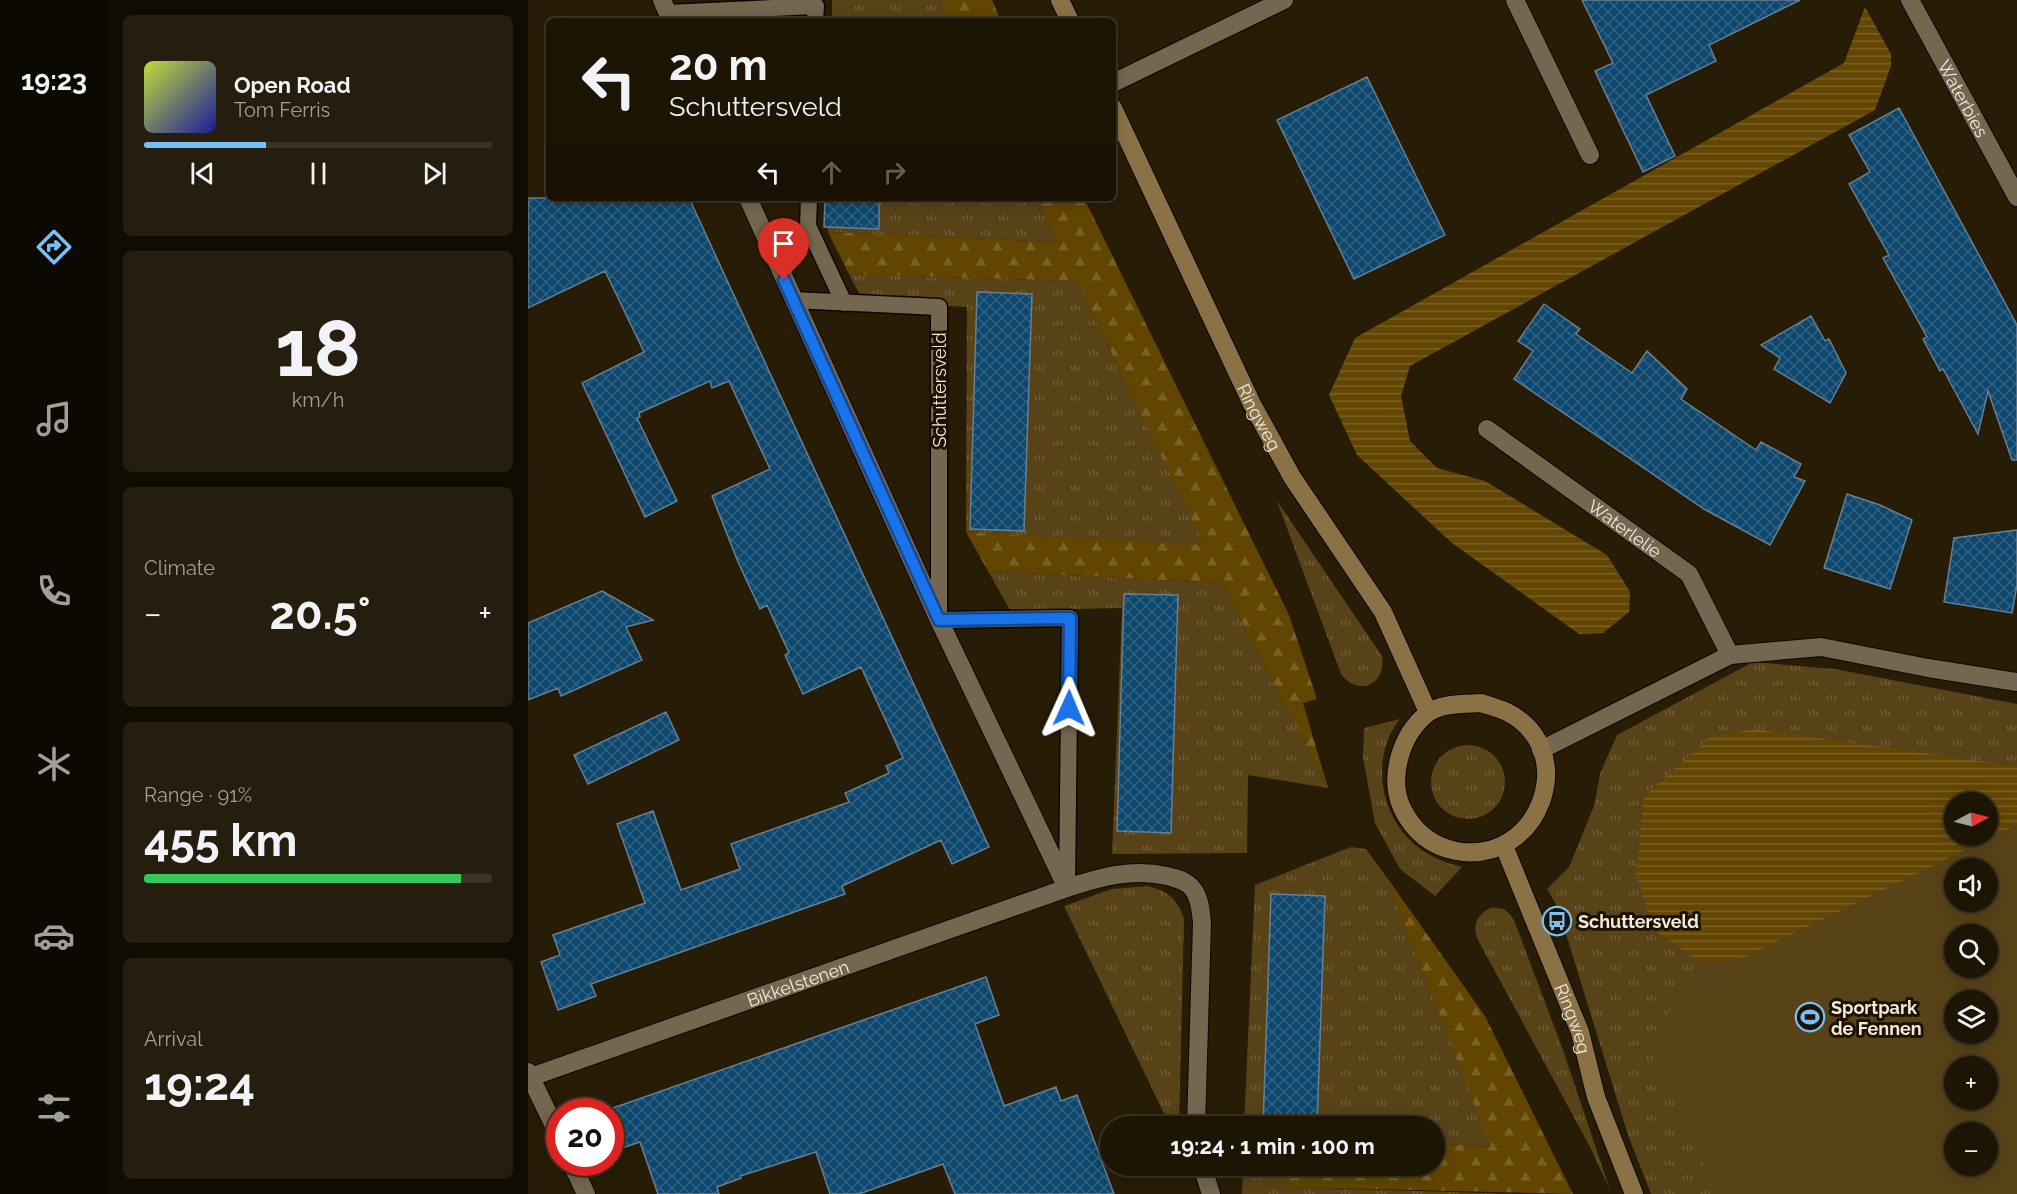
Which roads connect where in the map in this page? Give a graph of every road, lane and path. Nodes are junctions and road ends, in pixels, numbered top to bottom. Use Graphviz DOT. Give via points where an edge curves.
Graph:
graph roads {
  1 [pos="1060,0"];
  2 [pos="1284,0"];
  3 [pos="1515,0"];
  4 [pos="1910,0"];
  5 [pos="667,12"];
  6 [pos="815,18"];
  7 [pos="1069,18"];
  8 [pos="1116,82"];
  9 [pos="1116,114"];
  10 [pos="1590,155"];
  11 [pos="2017,197"];
  12 [pos="749,201"];
  13 [pos="809,201"];
  14 [pos="793,300"];
  15 [pos="844,303"];
  16 [pos="1487,429"];
  17 [pos="939,620"];
  18 [pos="1730,655"];
  19 [pos="2017,682"];
  20 [pos="1428,712"];
  21 [pos="1541,750"];
  22 [pos="1504,846"];
  23 [pos="1068,888"];
  24 [pos="529,1075"];
  25 [pos="546,1110"];
  26 [pos="1196,1116"];
  27 [pos="578,1176"];
  28 [pos="1205,1176"];
  29 [pos="586,1194"];
  30 [pos="1211,1194"];
  31 [pos="1634,1194"];
  1 -- 7 [label="main road"];
  2 -- 8 [label="street"];
  3 -- 10 [label="street"];
  4 -- 11 [label="street, Waterbies"];
  5 -- 6 [label="lane" via="816,6"];
  9 -- 20 [label="main road, Ringweg" via="1252,404 1292,477 1383,612"];
  12 -- 14 [label="street, Schuttersveld"];
  13 -- 15 [label="lane" via="808,226"];
  14 -- 15 [label="lane, Schuttersveld"];
  14 -- 17 [label="street, Schuttersveld"];
  15 -- 17 [label="lane, Schuttersveld" via="939,307"];
  16 -- 18 [label="street, Waterlelie" via="1689,574"];
  17 -- 23 [label="street, Schuttersveld"];
  17 -- 23 [label="lane" via="1070,618"];
  18 -- 19 [label="street" via="1821,647"];
  18 -- 21 [label="street"];
  20 -- 21 [label="main road" via="1455,704 1481,703 1507,712 1529,730"];
  20 -- 22 [label="main road" via="1405,743 1397,763 1398,799 1407,819 1424,838 1442,848 1474,854"];
  21 -- 22 [label="main road" via="1546,777 1544,799 1532,824"];
  22 -- 31 [label="main road, Ringweg" via="1580,1032 1596,1097"];
  23 -- 24 [label="street, Bikkelstenen"];
  23 -- 26 [label="street" via="1123,873 1150,872 1182,880 1193,888 1202,923"];
  24 -- 25 [label="street"];
  27 -- 29 [label="street"];
  28 -- 30 [label="street"];
}
